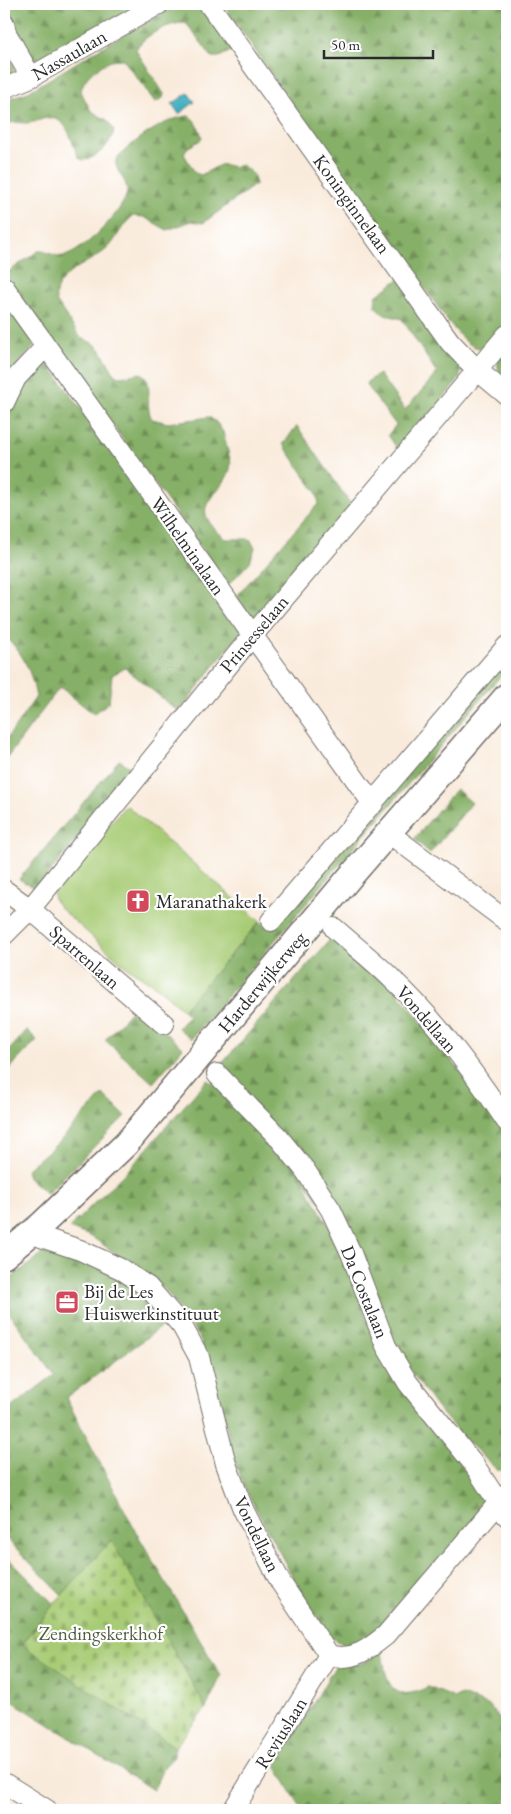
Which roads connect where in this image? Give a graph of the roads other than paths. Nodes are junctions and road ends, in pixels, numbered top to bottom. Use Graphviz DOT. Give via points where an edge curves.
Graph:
graph roads {
  1 [pos="159,4"];
  2 [pos="209,4"];
  3 [pos="4,23"];
  4 [pos="31,77"];
  5 [pos="4,86"];
  6 [pos="4,287"];
  7 [pos="507,335"];
  8 [pos="46,346"];
  9 [pos="477,370"];
  10 [pos="507,394"];
  11 [pos="4,403"];
  12 [pos="252,636"];
  13 [pos="507,646"];
  14 [pos="507,696"];
  15 [pos="507,714"];
  16 [pos="373,804"];
  17 [pos="398,840"];
  18 [pos="4,890"];
  19 [pos="30,909"];
  20 [pos="507,918"];
  21 [pos="271,921"];
  22 [pos="334,928"];
  23 [pos="4,935"];
  24 [pos="164,1024"];
  25 [pos="217,1074"];
  26 [pos="507,1122"];
  27 [pos="41,1236"];
  28 [pos="4,1256"];
  29 [pos="4,1269"];
  30 [pos="504,1504"];
  31 [pos="329,1655"];
  32 [pos="4,1783"];
  33 [pos="47,1810"];
  34 [pos="233,1810"];
  1 -- 4 [label="street, Nassaulaan"];
  2 -- 9 [label="street, Koninginnelaan" via="450,342"];
  3 -- 4 [label="street"];
  4 -- 5 [label="street, Nassaulaan"];
  6 -- 8 [label="street, Wilhelminalaan"];
  7 -- 9 [label="street, Prinsesselaan"];
  8 -- 11 [label="street" via="16,378"];
  8 -- 12 [label="street, Wilhelminalaan"];
  9 -- 10 [label="street, Koninginnelaan"];
  9 -- 12 [label="street, Prinsesselaan"];
  12 -- 16 [label="street, Wilhelminalaan"];
  12 -- 19 [label="street, Prinsesselaan"];
  13 -- 16 [label="street, Harderwijkerweg"];
  14 -- 28 [label="main road, Harderwijkerweg" via="126,1144"];
  15 -- 17 [label="main road, Harderwijkerweg"];
  16 -- 21 [label="street, Harderwijkerweg"];
  17 -- 20 [label="street" via="504,919"];
  17 -- 27 [label="main road, Harderwijkerweg" via="133,1150"];
  18 -- 19 [label="street, Sparrenlaan"];
  19 -- 23 [label="street, Prinsesselaan"];
  19 -- 24 [label="street, Sparrenlaan"];
  22 -- 26 [label="street, Vondellaan" via="392,979 422,1011"];
  25 -- 30 [label="street, Da Costalaan" via="305,1170 331,1210 386,1346 399,1368"];
  27 -- 29 [label="main road, Harderwijkerweg"];
  27 -- 31 [label="street, Vondellaan" via="121,1269 148,1287 182,1326 200,1358 226,1464 243,1508 281,1583"];
  30 -- 31 [label="street" via="386,1635 356,1656 340,1658"];
  31 -- 34 [label="street, Reviuslaan"];
  32 -- 33 [label="street"];
}
